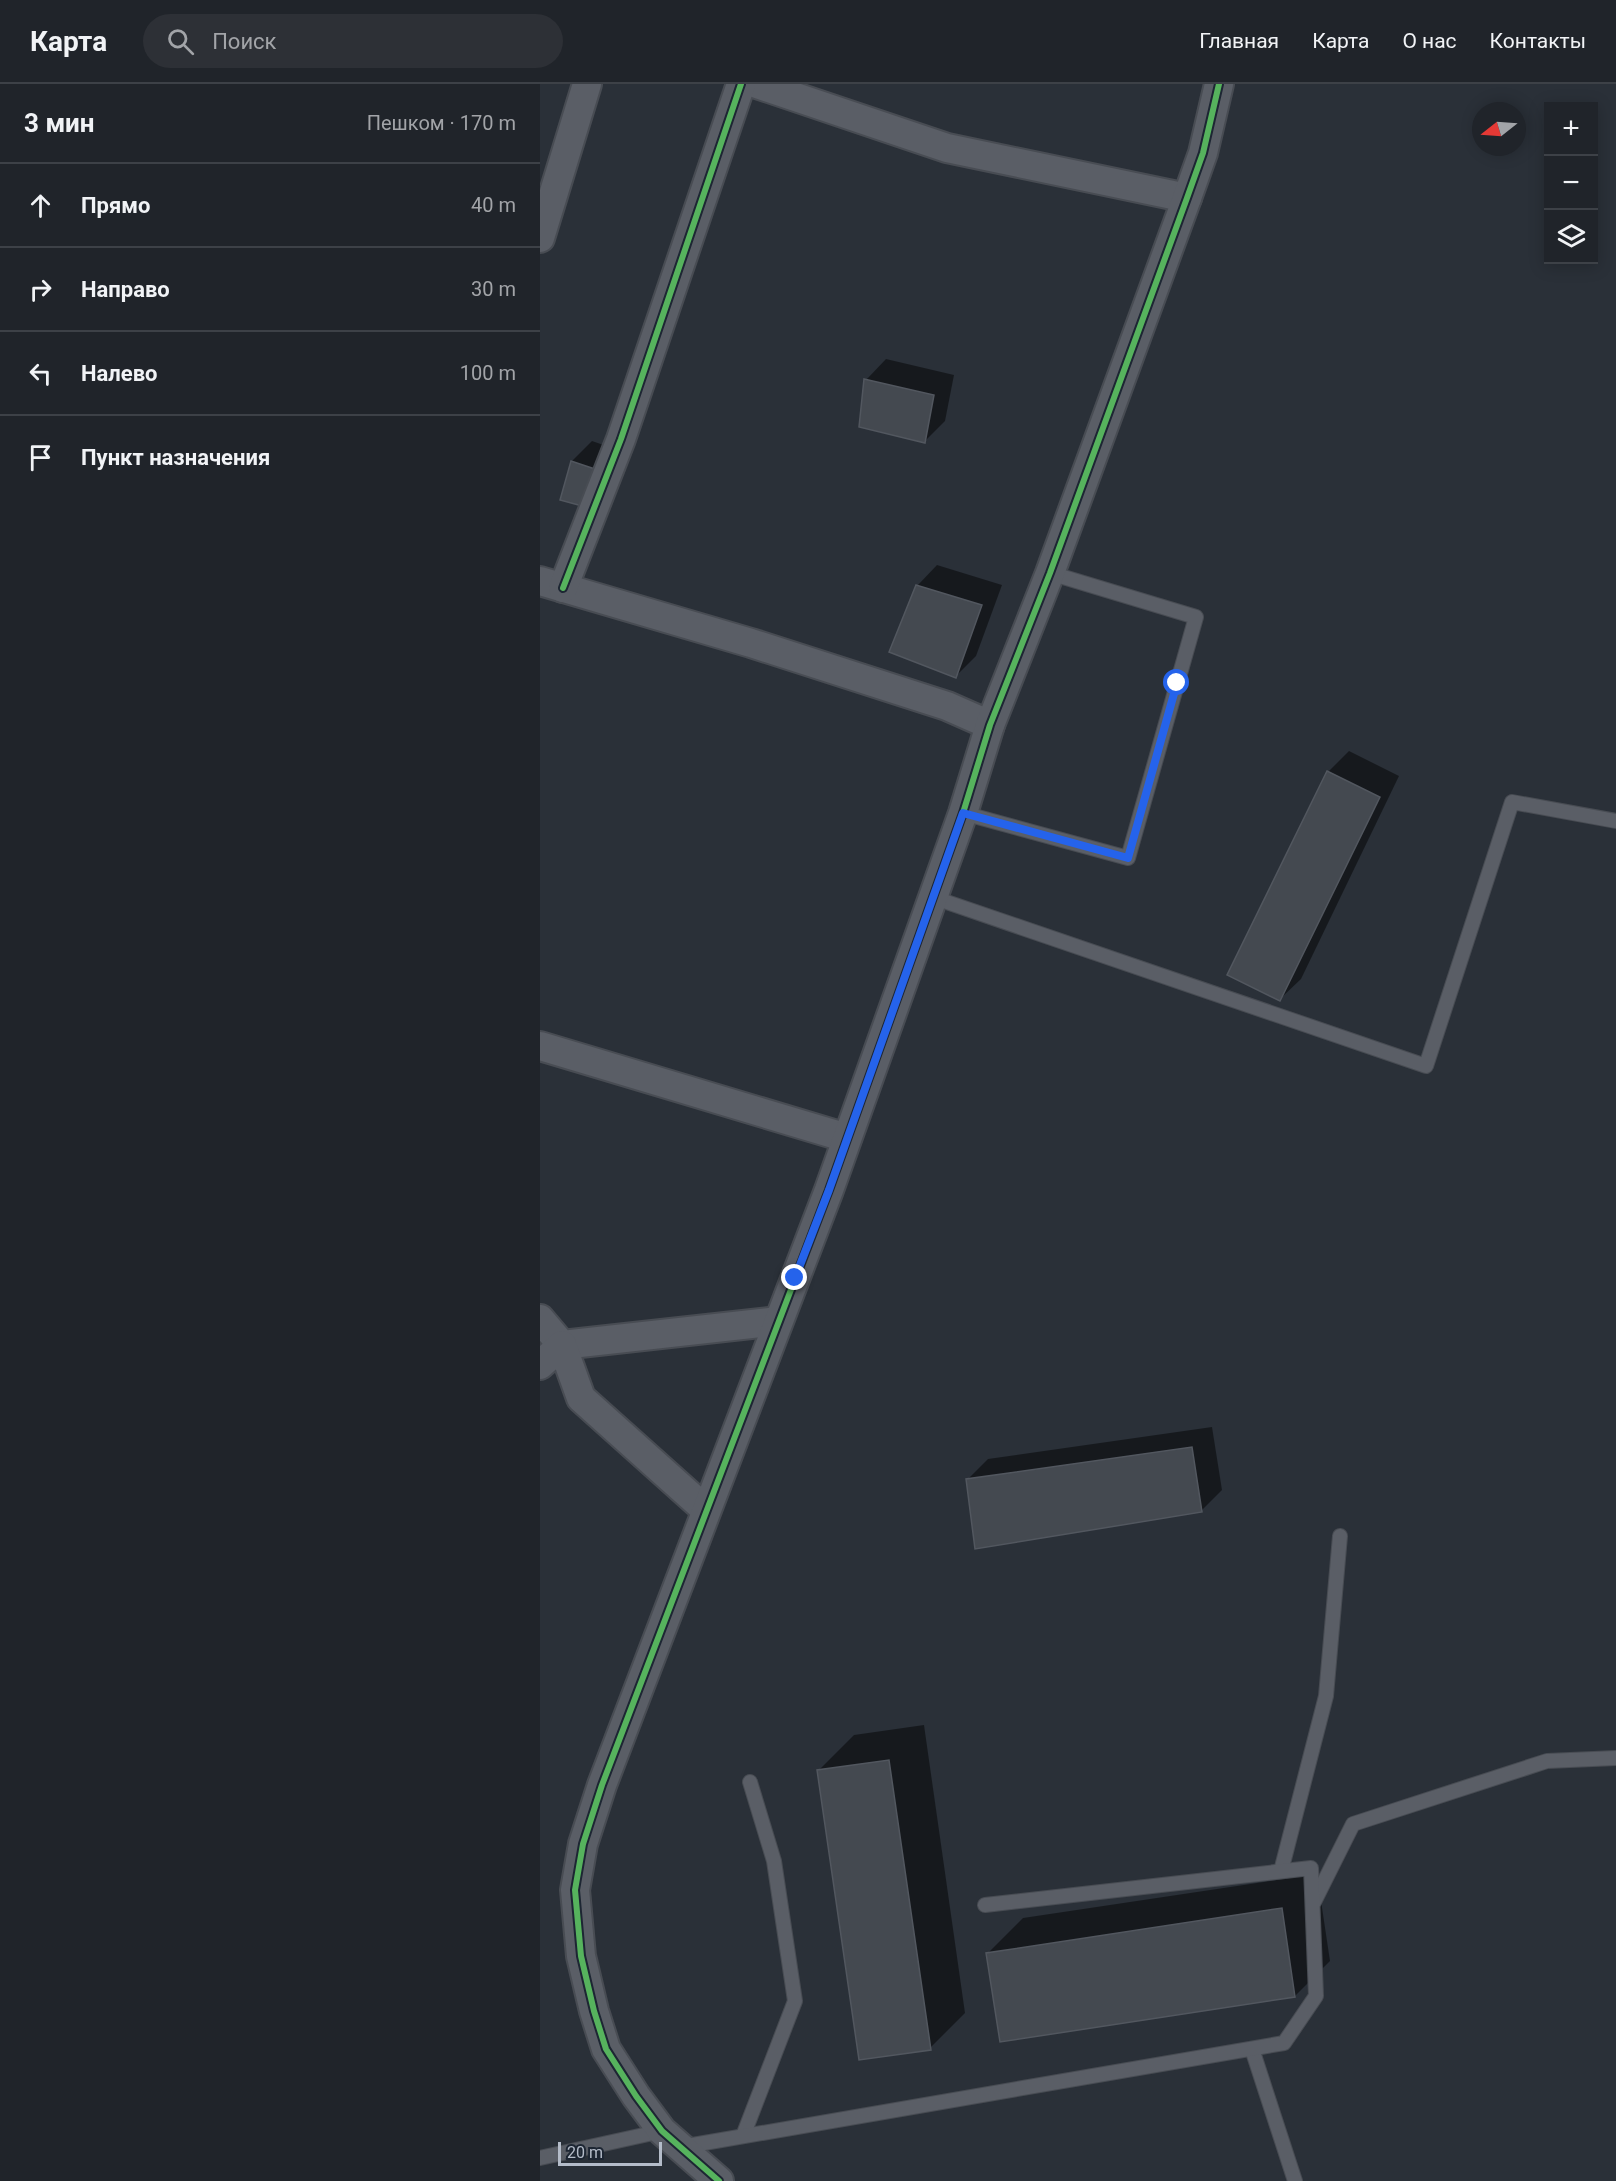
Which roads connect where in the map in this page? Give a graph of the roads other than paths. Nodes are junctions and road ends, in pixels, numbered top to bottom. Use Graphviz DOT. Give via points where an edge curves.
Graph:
graph roads {
  1 [pos="587,84"];
  2 [pos="741,84"];
  3 [pos="757,84"];
  4 [pos="1219,84"];
  5 [pos="1187,198"];
  6 [pos="540,238"];
  7 [pos="1050,573"];
  8 [pos="552,584"];
  9 [pos="990,725"];
  10 [pos="963,813"];
  11 [pos="1616,821"];
  12 [pos="932,897"];
  13 [pos="540,1046"];
  14 [pos="847,1138"];
  15 [pos="540,1319"];
  16 [pos="778,1321"];
  17 [pos="562,1345"];
  18 [pos="540,1365"];
  19 [pos="706,1510"];
  20 [pos="1340,1536"];
  21 [pos="1616,1758"];
  22 [pos="750,1782"];
  23 [pos="1281,1871"];
  24 [pos="1313,1904"];
  25 [pos="985,1905"];
  26 [pos="1252,2049"];
  27 [pos="744,2136"];
  28 [pos="671,2139"];
  29 [pos="540,2158"];
  30 [pos="719,2181"];
  31 [pos="1295,2181"];
  1 -- 6 [label="street"];
  2 -- 8 [label="street" via="621,439"];
  3 -- 5 [label="street" via="947,148"];
  4 -- 5 [label="street" via="1203,153"];
  5 -- 7 [label="street"];
  7 -- 9 [label="street"];
  7 -- 10 [label="lane" via="1196,617 1128,858"];
  8 -- 9 [label="street" via="947,706"];
  9 -- 10 [label="street"];
  10 -- 12 [label="street"];
  11 -- 12 [label="lane" via="1512,802 1426,1066"];
  12 -- 14 [label="street"];
  13 -- 14 [label="street"];
  14 -- 16 [label="street"];
  15 -- 17 [label="street"];
  16 -- 17 [label="street"];
  16 -- 19 [label="street"];
  17 -- 18 [label="street"];
  17 -- 19 [label="street" via="581,1398"];
  19 -- 28 [label="street" via="602,1785 583,1844 575,1890 581,1956 606,2049 636,2096"];
  20 -- 23 [label="lane" via="1326,1696"];
  21 -- 24 [label="lane" via="1547,1761 1353,1824"];
  22 -- 27 [label="lane" via="774,1862 795,2001"];
  23 -- 24 [label="lane" via="1311,1868"];
  23 -- 25 [label="lane"];
  24 -- 26 [label="lane" via="1316,1996 1284,2043"];
  26 -- 27 [label="lane"];
  26 -- 31 [label="lane"];
  27 -- 28 [label="lane"];
  28 -- 29 [label="lane"];
  28 -- 30 [label="street"];
}
